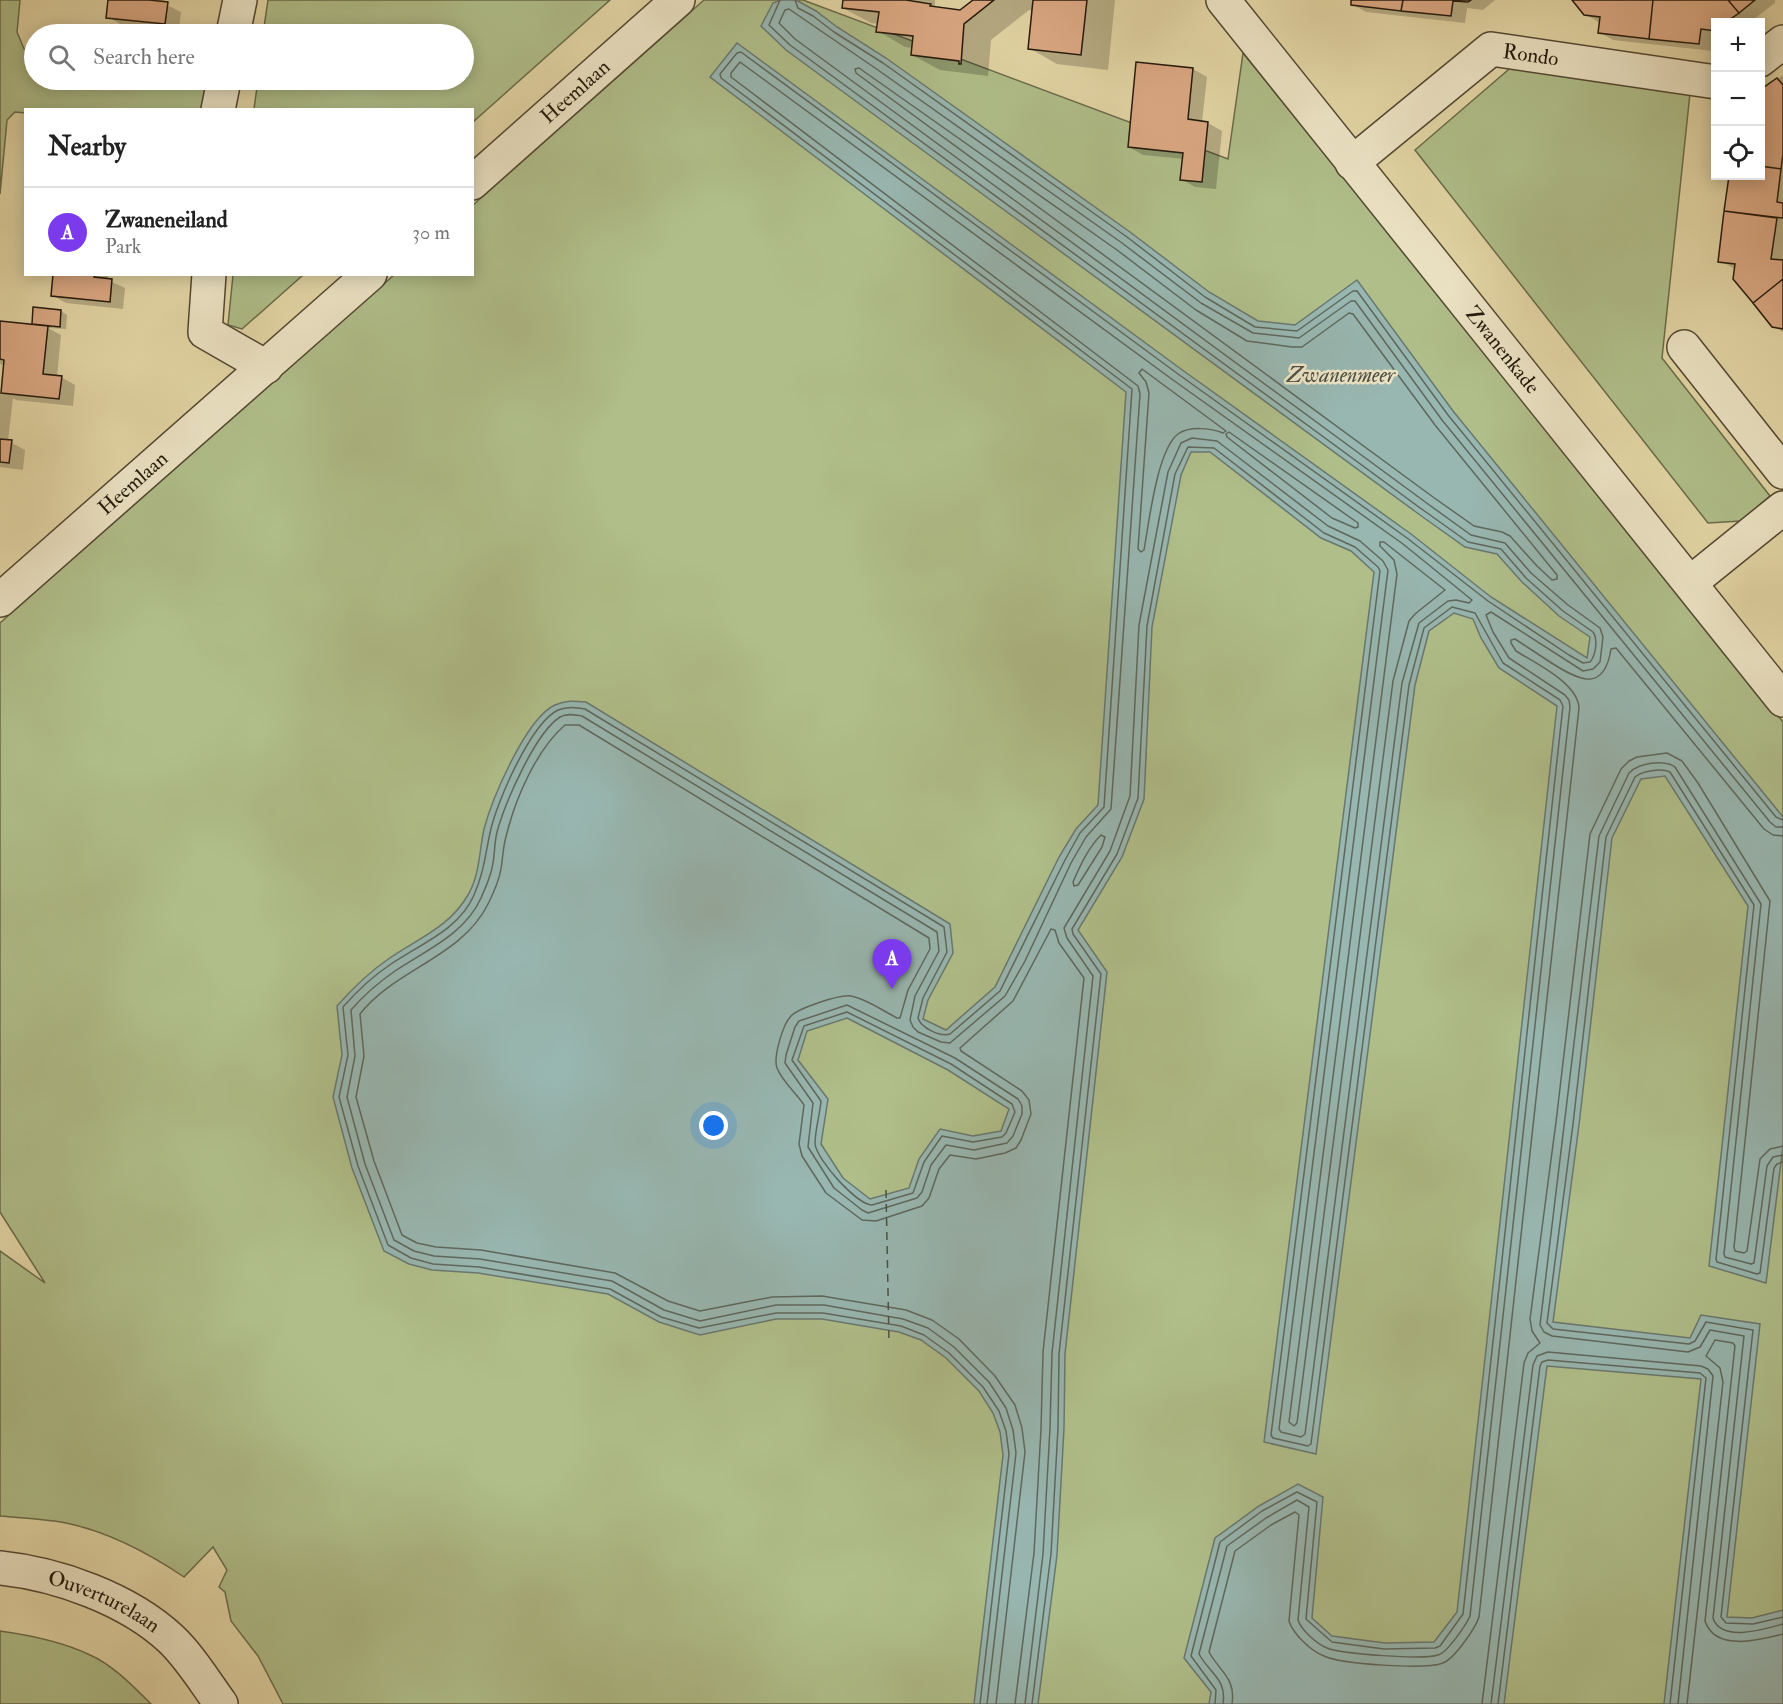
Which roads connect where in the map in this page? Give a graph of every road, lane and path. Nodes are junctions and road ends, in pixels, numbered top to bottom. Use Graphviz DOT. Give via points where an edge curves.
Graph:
graph roads {
  1 [pos="240,0"];
  2 [pos="678,0"];
  3 [pos="1223,0"];
  4 [pos="235,24"];
  5 [pos="1783,42"];
  6 [pos="1765,57"];
  7 [pos="1711,81"];
  8 [pos="222,90"];
  9 [pos="218,108"];
  10 [pos="1352,163"];
  11 [pos="474,181"];
  12 [pos="208,276"];
  13 [pos="368,276"];
  14 [pos="1684,347"];
  15 [pos="266,368"];
  16 [pos="1783,472"];
  17 [pos="1783,508"];
  18 [pos="1690,583"];
  19 [pos="0,600"];
  20 [pos="1783,700"];
  21 [pos="0,1568"];
  22 [pos="221,1704"];
  1 -- 4 [label="street"];
  2 -- 11 [label="street, Heemlaan"];
  3 -- 10 [label="street, Zwanenkade"];
  5 -- 6 [label="street"];
  7 -- 10 [label="street, Rondo" via="1491,49"];
  8 -- 9 [label="street"];
  10 -- 18 [label="street, Zwanenkade"];
  12 -- 15 [label="street" via="205,332"];
  13 -- 15 [label="street, Heemlaan"];
  14 -- 16 [label="street"];
  15 -- 19 [label="street, Heemlaan"];
  17 -- 18 [label="street"];
  18 -- 20 [label="street, Zwanenkade"];
  21 -- 22 [label="street, Ouverturelaan" via="38,1574 140,1613 172,1640"];
}
